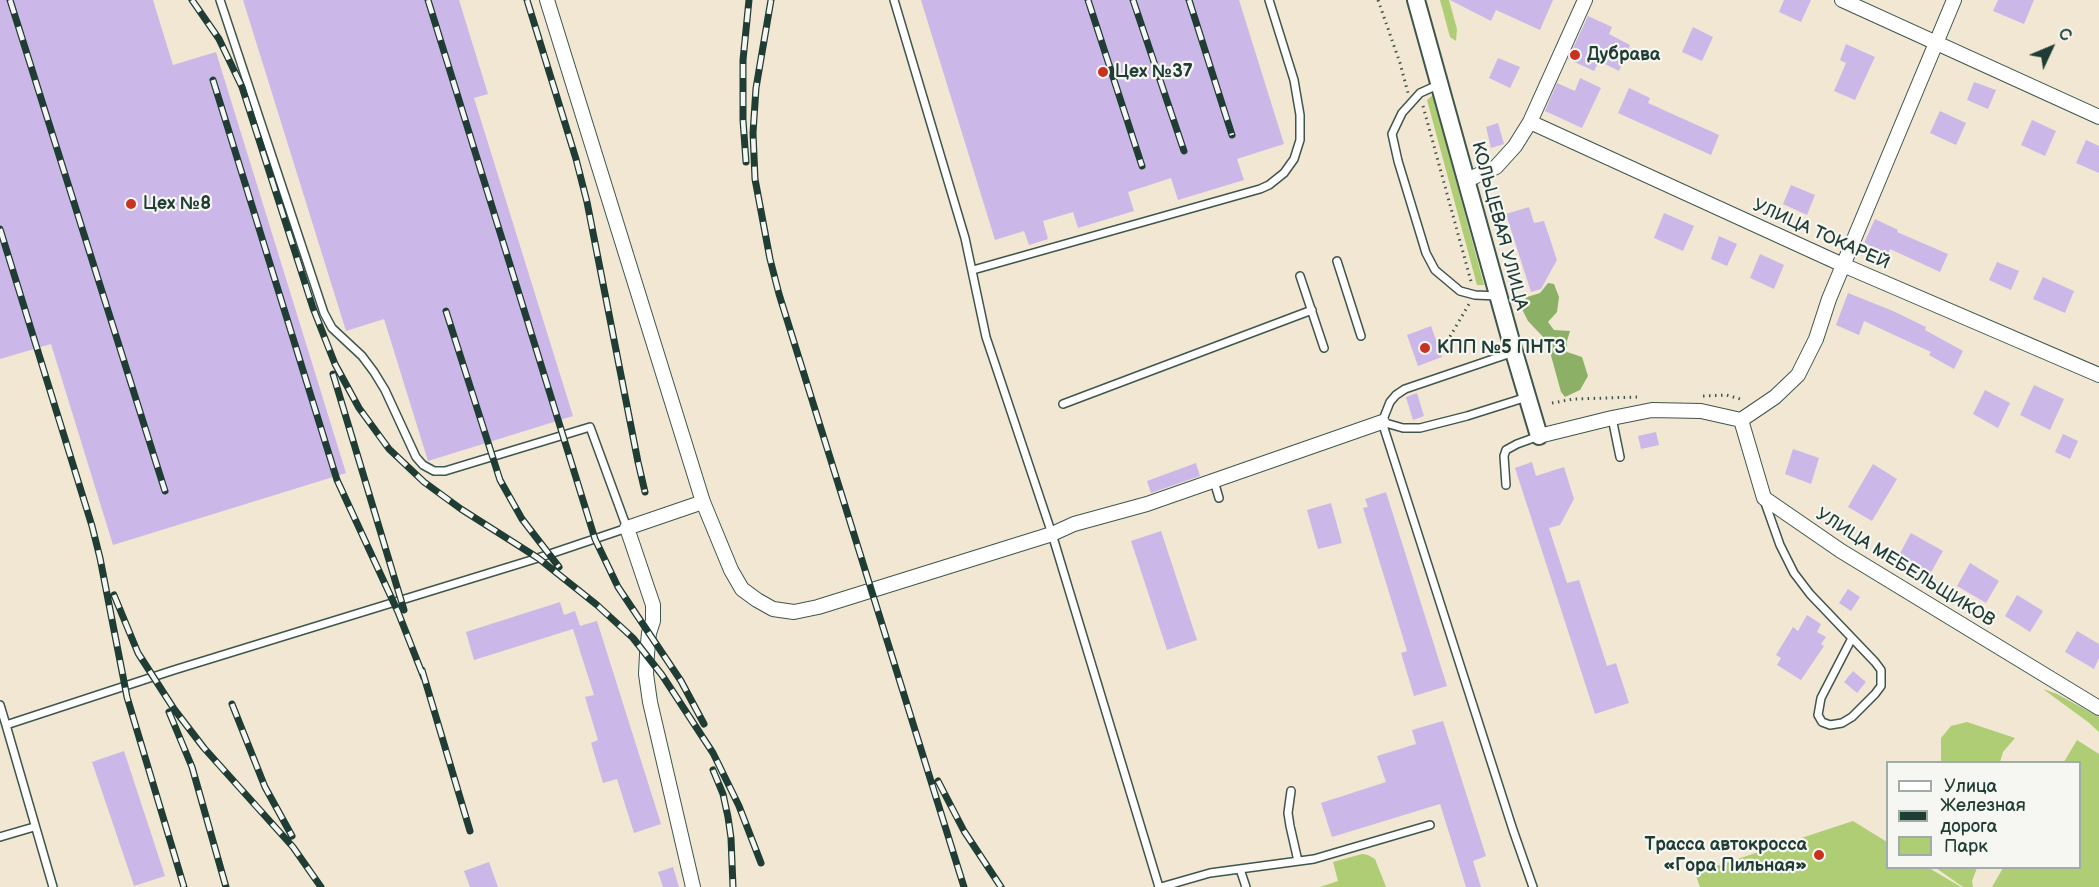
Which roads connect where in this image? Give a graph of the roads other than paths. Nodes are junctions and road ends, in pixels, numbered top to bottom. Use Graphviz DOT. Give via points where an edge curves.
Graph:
graph roads {
  1 [pos="220,0"];
  2 [pos="547,0"];
  3 [pos="894,0"];
  4 [pos="1269,0"];
  5 [pos="1416,0"];
  6 [pos="1585,0"];
  7 [pos="1842,0"];
  8 [pos="1954,0"];
  9 [pos="1937,44"];
  10 [pos="1440,84"];
  11 [pos="2099,117"];
  12 [pos="1530,122"];
  13 [pos="1467,180"];
  14 [pos="1336,261"];
  15 [pos="1843,265"];
  16 [pos="973,270"];
  17 [pos="1300,276"];
  18 [pos="1498,296"];
  19 [pos="1312,310"];
  20 [pos="1361,336"];
  21 [pos="1324,348"];
  22 [pos="1514,352"];
  23 [pos="2099,375"];
  24 [pos="1527,397"];
  25 [pos="1063,404"];
  26 [pos="1612,418"];
  27 [pos="1742,420"];
  28 [pos="1382,422"];
  29 [pos="1539,436"];
  30 [pos="1620,457"];
  31 [pos="1214,482"];
  32 [pos="1506,485"];
  33 [pos="1219,498"];
  34 [pos="1764,498"];
  35 [pos="703,502"];
  36 [pos="627,528"];
  37 [pos="1052,534"];
  38 [pos="1852,638"];
  39 [pos="0,705"];
  40 [pos="2099,708"];
  41 [pos="6,725"];
  42 [pos="1291,791"];
  43 [pos="1430,825"];
  44 [pos="34,826"];
  45 [pos="0,837"];
  46 [pos="1298,861"];
  47 [pos="1240,869"];
  48 [pos="53,887"];
  49 [pos="693,887"];
  50 [pos="1160,887"];
  51 [pos="1246,887"];
  52 [pos="1533,887"];
  1 -- 36 [label="lane" via="324,313 332,328 374,372 416,457 429,468 445,471 590,427"];
  2 -- 35 [label="street"];
  3 -- 16 [label="lane"];
  4 -- 16 [label="lane" via="1294,80 1300,115 1300,140 1284,173 1260,189"];
  5 -- 10 [label="street, КОЛЬЦЕВАЯ УЛИЦА"];
  6 -- 12 [label="street"];
  7 -- 9 [label="street"];
  8 -- 9 [label="street"];
  9 -- 11 [label="street"];
  9 -- 15 [label="street"];
  10 -- 13 [label="street, КОЛЬЦЕВАЯ УЛИЦА"];
  10 -- 18 [label="lane" via="1420,93 1402,113 1392,134 1407,191 1435,270 1460,291"];
  12 -- 13 [label="street" via="1507,157 1484,174"];
  12 -- 15 [label="street, УЛИЦА ТОКАРЕЙ"];
  13 -- 18 [label="street, КОЛЬЦЕВАЯ УЛИЦА"];
  14 -- 20 [label="lane"];
  15 -- 23 [label="street, УЛИЦА ТОКАРЕЙ"];
  15 -- 27 [label="street" via="1816,339 1798,375"];
  16 -- 37 [label="lane" via="986,337"];
  17 -- 19 [label="lane"];
  18 -- 22 [label="street, КОЛЬЦЕВАЯ УЛИЦА"];
  19 -- 21 [label="lane"];
  19 -- 25 [label="lane"];
  22 -- 24 [label="street, КОЛЬЦЕВАЯ УЛИЦА"];
  22 -- 28 [label="lane" via="1404,389 1390,402"];
  24 -- 28 [label="lane" via="1420,428"];
  24 -- 29 [label="street, КОЛЬЦЕВАЯ УЛИЦА"];
  26 -- 27 [label="street" via="1674,409"];
  26 -- 29 [label="street"];
  26 -- 30 [label="lane"];
  27 -- 34 [label="street"];
  28 -- 31 [label="street"];
  28 -- 52 [label="lane"];
  29 -- 32 [label="lane" via="1506,450"];
  31 -- 33 [label="lane"];
  31 -- 37 [label="street"];
  34 -- 38 [label="lane" via="1794,573"];
  34 -- 40 [label="street, УЛИЦА МЕБЕЛЬЩИКОВ" via="1841,551"];
  35 -- 36 [label="street"];
  35 -- 37 [label="street" via="730,570 742,589 773,609 794,612"];
  36 -- 41 [label="lane"];
  36 -- 49 [label="street" via="653,605 646,674"];
  37 -- 50 [label="lane"];
  38 -- 38 [label="lane" via="1881,670 1881,686 1852,717 1830,725 1818,715 1821,698"];
  39 -- 41 [label="lane"];
  41 -- 44 [label="lane"];
  42 -- 46 [label="lane" via="1288,813"];
  43 -- 46 [label="lane"];
  44 -- 45 [label="lane"];
  44 -- 48 [label="lane"];
  46 -- 47 [label="lane"];
  47 -- 50 [label="lane"];
  47 -- 51 [label="lane"];
}
